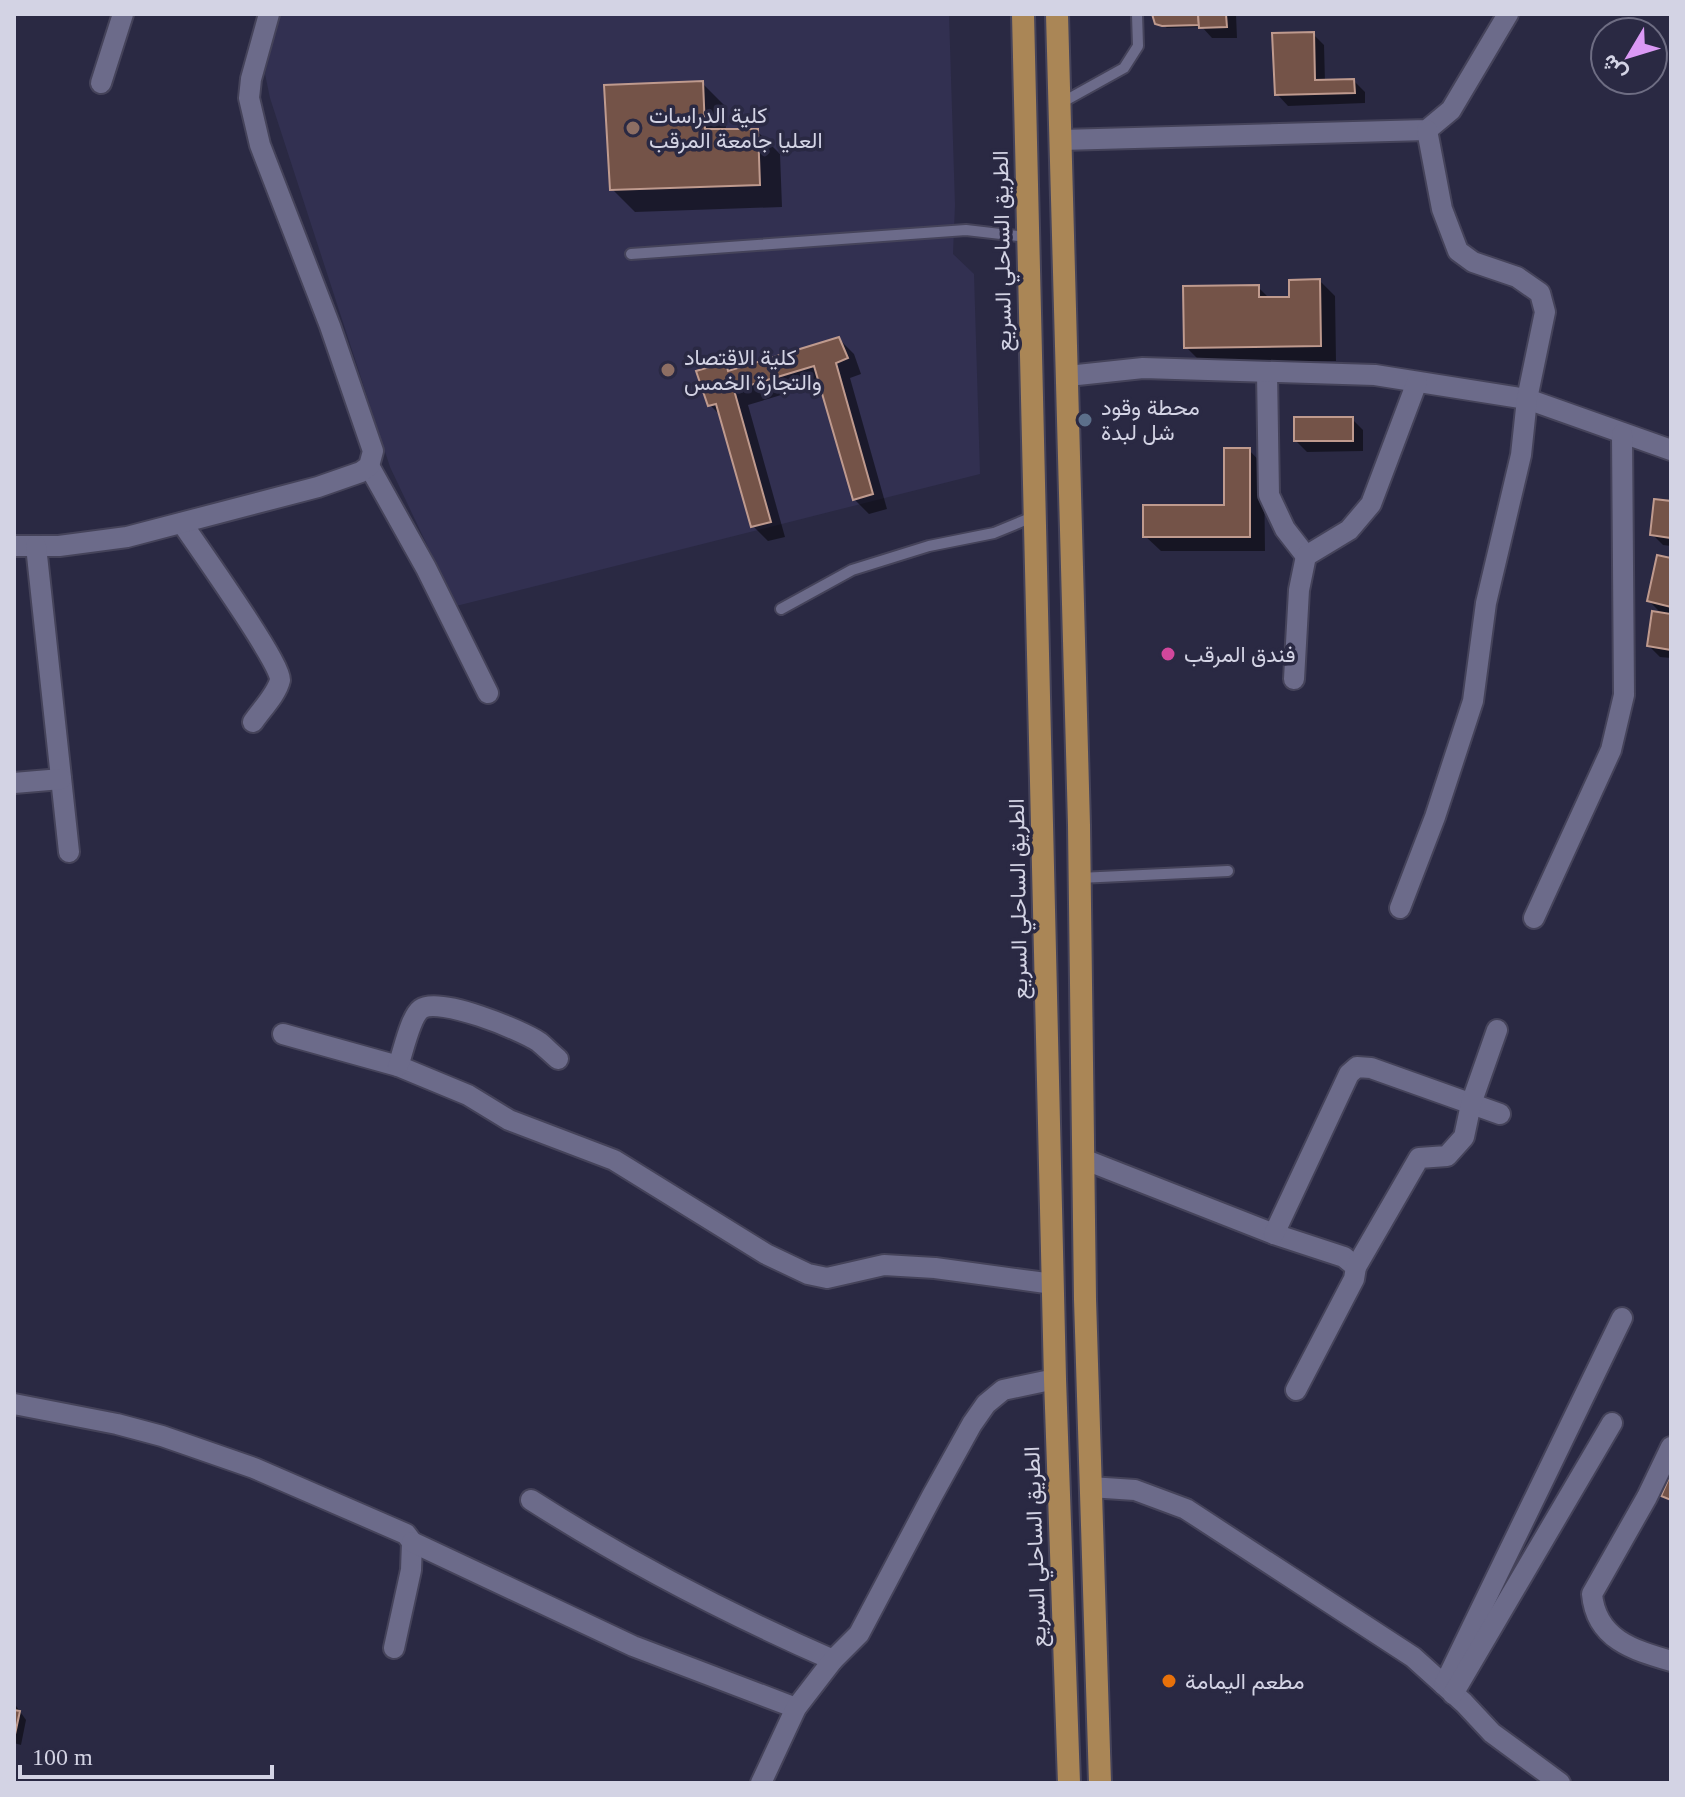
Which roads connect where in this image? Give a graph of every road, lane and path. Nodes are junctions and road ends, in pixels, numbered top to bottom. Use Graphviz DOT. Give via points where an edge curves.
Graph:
graph roads {
  1 [pos="123,14"];
  2 [pos="269,14"];
  3 [pos="1023,14"];
  4 [pos="1057,14"];
  5 [pos="1137,14"];
  6 [pos="1508,14"];
  7 [pos="101,83"];
  8 [pos="1060,103"];
  9 [pos="1427,130"];
  10 [pos="1061,140"];
  11 [pos="1028,238"];
  12 [pos="631,254"];
  13 [pos="1267,372"];
  14 [pos="1068,376"];
  15 [pos="1417,382"];
  16 [pos="1527,399"];
  17 [pos="1622,434"];
  18 [pos="1670,449"];
  19 [pos="369,466"];
  20 [pos="1035,516"];
  21 [pos="182,523"];
  22 [pos="14,546"];
  23 [pos="36,546"];
  24 [pos="1306,556"];
  25 [pos="781,609"];
  26 [pos="1294,679"];
  27 [pos="488,693"];
  28 [pos="253,722"];
  29 [pos="61,779"];
  30 [pos="14,783"];
  31 [pos="69,852"];
  32 [pos="1228,871"];
  33 [pos="1079,878"];
  34 [pos="1400,908"];
  35 [pos="1534,918"];
  36 [pos="1497,1030"];
  37 [pos="283,1034"];
  38 [pos="558,1059"];
  39 [pos="398,1066"];
  40 [pos="1471,1104"];
  41 [pos="1500,1114"];
  42 [pos="1083,1159"];
  43 [pos="1274,1234"];
  44 [pos="1356,1267"];
  45 [pos="1053,1284"];
  46 [pos="1622,1318"];
  47 [pos="1055,1379"];
  48 [pos="1296,1390"];
  49 [pos="14,1404"];
  50 [pos="1612,1423"];
  51 [pos="1671,1447"];
  52 [pos="1090,1487"];
  53 [pos="531,1500"];
  54 [pos="412,1542"];
  55 [pos="394,1648"];
  56 [pos="833,1660"];
  57 [pos="1671,1661"];
  58 [pos="1448,1689"];
  59 [pos="796,1708"];
  60 [pos="761,1783"];
  61 [pos="1069,1783"];
  62 [pos="1100,1783"];
  63 [pos="1560,1783"];
  1 -- 7 [label="street"];
  2 -- 19 [label="street" via="249,98 260,145 359,408 373,451"];
  3 -- 11 [label="highway, الطريق الساحلي السريع"];
  4 -- 8 [label="highway"];
  5 -- 8 [label="lane" via="1138,46 1124,68"];
  6 -- 9 [label="street" via="1451,110"];
  8 -- 10 [label="highway"];
  9 -- 10 [label="street"];
  9 -- 16 [label="street" via="1442,209 1458,251 1540,293 1545,312"];
  10 -- 14 [label="highway"];
  11 -- 12 [label="lane" via="966,230"];
  11 -- 20 [label="highway, الطريق الساحلي السريع"];
  13 -- 14 [label="street" via="1143,368"];
  13 -- 15 [label="street" via="1375,375"];
  13 -- 24 [label="street" via="1269,495"];
  14 -- 33 [label="highway"];
  15 -- 16 [label="street"];
  15 -- 24 [label="street" via="1371,504 1349,530"];
  16 -- 17 [label="street"];
  16 -- 34 [label="street" via="1521,455 1486,603 1473,701"];
  17 -- 18 [label="street"];
  17 -- 35 [label="street" via="1624,695 1611,750"];
  19 -- 21 [label="street" via="318,487"];
  19 -- 27 [label="street"];
  20 -- 25 [label="lane" via="994,533 852,570"];
  20 -- 45 [label="highway, الطريق الساحلي السريع"];
  21 -- 23 [label="street" via="127,537"];
  21 -- 28 [label="street" via="280,673 278,685"];
  22 -- 23 [label="street"];
  23 -- 29 [label="street"];
  24 -- 26 [label="street"];
  29 -- 30 [label="street"];
  29 -- 31 [label="street"];
  32 -- 33 [label="lane"];
  33 -- 42 [label="highway"];
  36 -- 40 [label="street"];
  37 -- 39 [label="street"];
  38 -- 39 [label="street" via="537,1041 474,1014 431,1006 415,1017"];
  39 -- 45 [label="street" via="468,1095 509,1120 614,1160 766,1254 808,1274 827,1278 884,1265"];
  40 -- 41 [label="street"];
  40 -- 43 [label="street" via="1357,1067 1349,1074"];
  40 -- 44 [label="street" via="1456,1149 1447,1156 1419,1158"];
  42 -- 43 [label="street"];
  42 -- 52 [label="highway"];
  43 -- 44 [label="street" via="1344,1257"];
  44 -- 48 [label="street"];
  45 -- 47 [label="highway, الطريق الساحلي السريع"];
  46 -- 58 [label="street"];
  47 -- 56 [label="street" via="1003,1390 986,1404 859,1634"];
  47 -- 61 [label="highway, الطريق الساحلي السريع"];
  49 -- 54 [label="street" via="117,1424 254,1468 396,1529"];
  50 -- 58 [label="street"];
  51 -- 57 [label="street" via="1592,1594 1593,1612 1611,1636"];
  52 -- 58 [label="street" via="1135,1490 1186,1509 1413,1657"];
  52 -- 62 [label="highway"];
  53 -- 56 [label="street" via="669,1582"];
  54 -- 55 [label="street"];
  54 -- 59 [label="street" via="633,1646"];
  56 -- 59 [label="street"];
  58 -- 63 [label="street" via="1492,1733"];
  59 -- 60 [label="street"];
}
